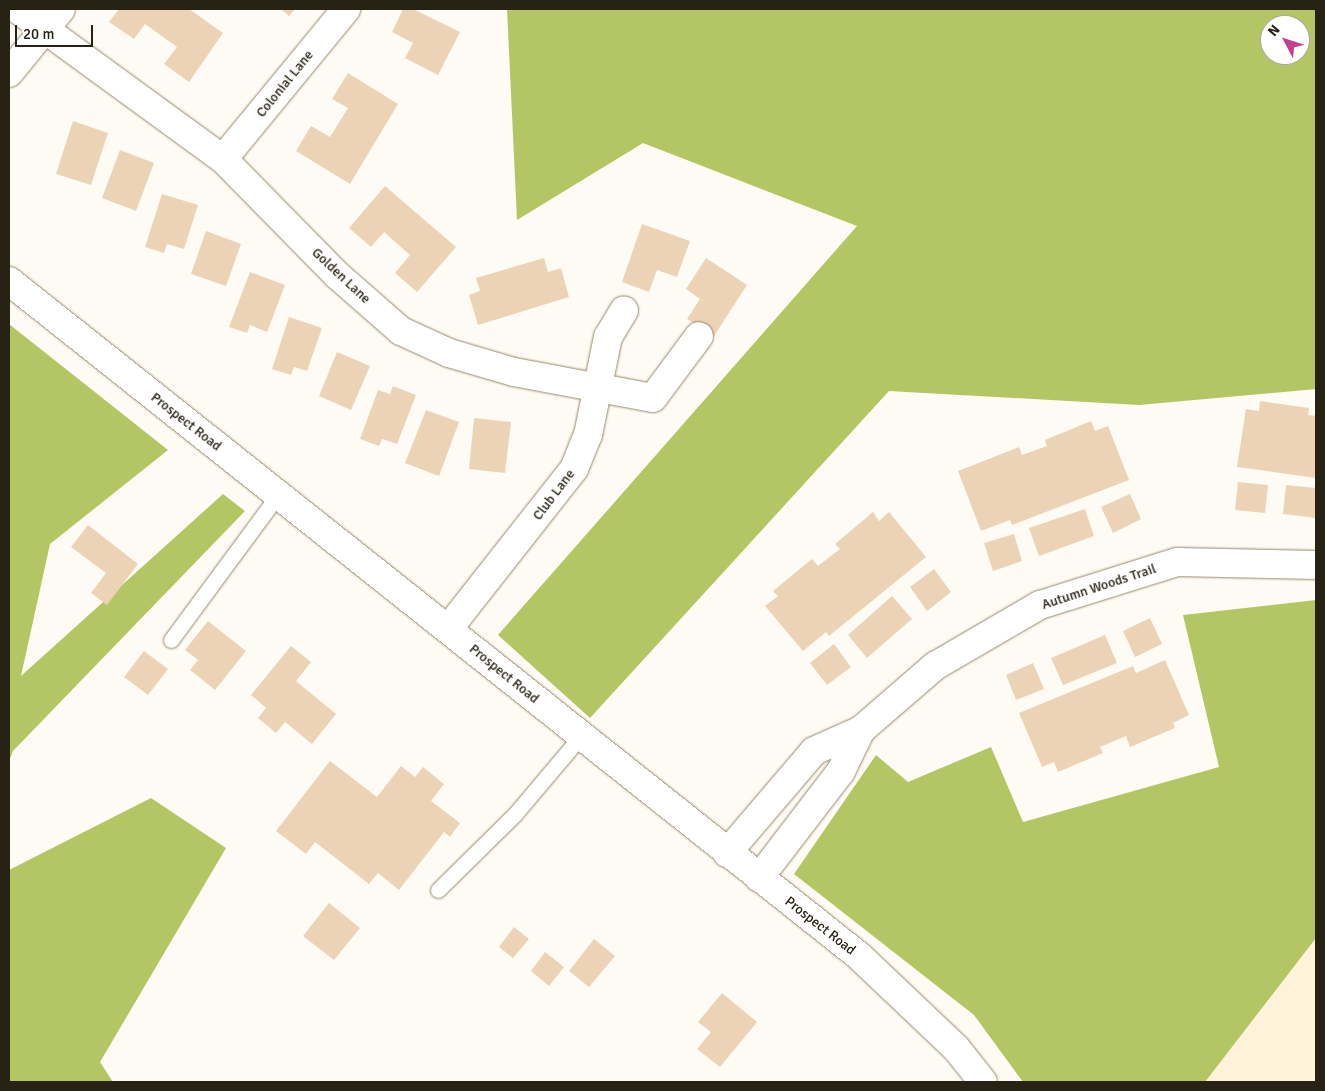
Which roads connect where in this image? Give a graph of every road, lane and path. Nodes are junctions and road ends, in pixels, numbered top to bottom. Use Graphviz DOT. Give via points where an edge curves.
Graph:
graph roads {
  1 [pos="17,9"];
  2 [pos="346,9"];
  3 [pos="53,18"];
  4 [pos="9,73"];
  5 [pos="223,159"];
  6 [pos="9,281"];
  7 [pos="624,310"];
  8 [pos="699,336"];
  9 [pos="598,389"];
  10 [pos="278,494"];
  11 [pos="1316,565"];
  12 [pos="448,629"];
  13 [pos="171,640"];
  14 [pos="861,730"];
  15 [pos="581,736"];
  16 [pos="727,853"];
  17 [pos="759,878"];
  18 [pos="438,890"];
  19 [pos="983,1082"];
  1 -- 3 [label="street, Golden Lane"];
  2 -- 5 [label="street, Colonial Lane"];
  3 -- 4 [label="street"];
  3 -- 5 [label="street, Golden Lane"];
  5 -- 9 [label="street, Golden Lane" via="337,275 401,331 449,352 514,372"];
  6 -- 10 [label="street, Prospect Road"];
  7 -- 9 [label="street, Club Lane" via="608,337"];
  8 -- 9 [label="street, Golden Lane" via="653,398"];
  9 -- 12 [label="street, Club Lane" via="588,435 574,469"];
  10 -- 12 [label="street, Prospect Road"];
  10 -- 13 [label="lane"];
  11 -- 14 [label="street, Autumn Woods Trail" via="1177,562 1040,604 935,666"];
  12 -- 15 [label="street, Prospect Road"];
  14 -- 16 [label="street, Autumn Woods Trail" via="814,751"];
  14 -- 17 [label="street, Autumn Woods Trail" via="841,771"];
  15 -- 16 [label="street, Prospect Road"];
  15 -- 18 [label="lane" via="515,814"];
  16 -- 17 [label="street, Prospect Road"];
  17 -- 19 [label="street, Prospect Road" via="866,963 956,1048"];
}
